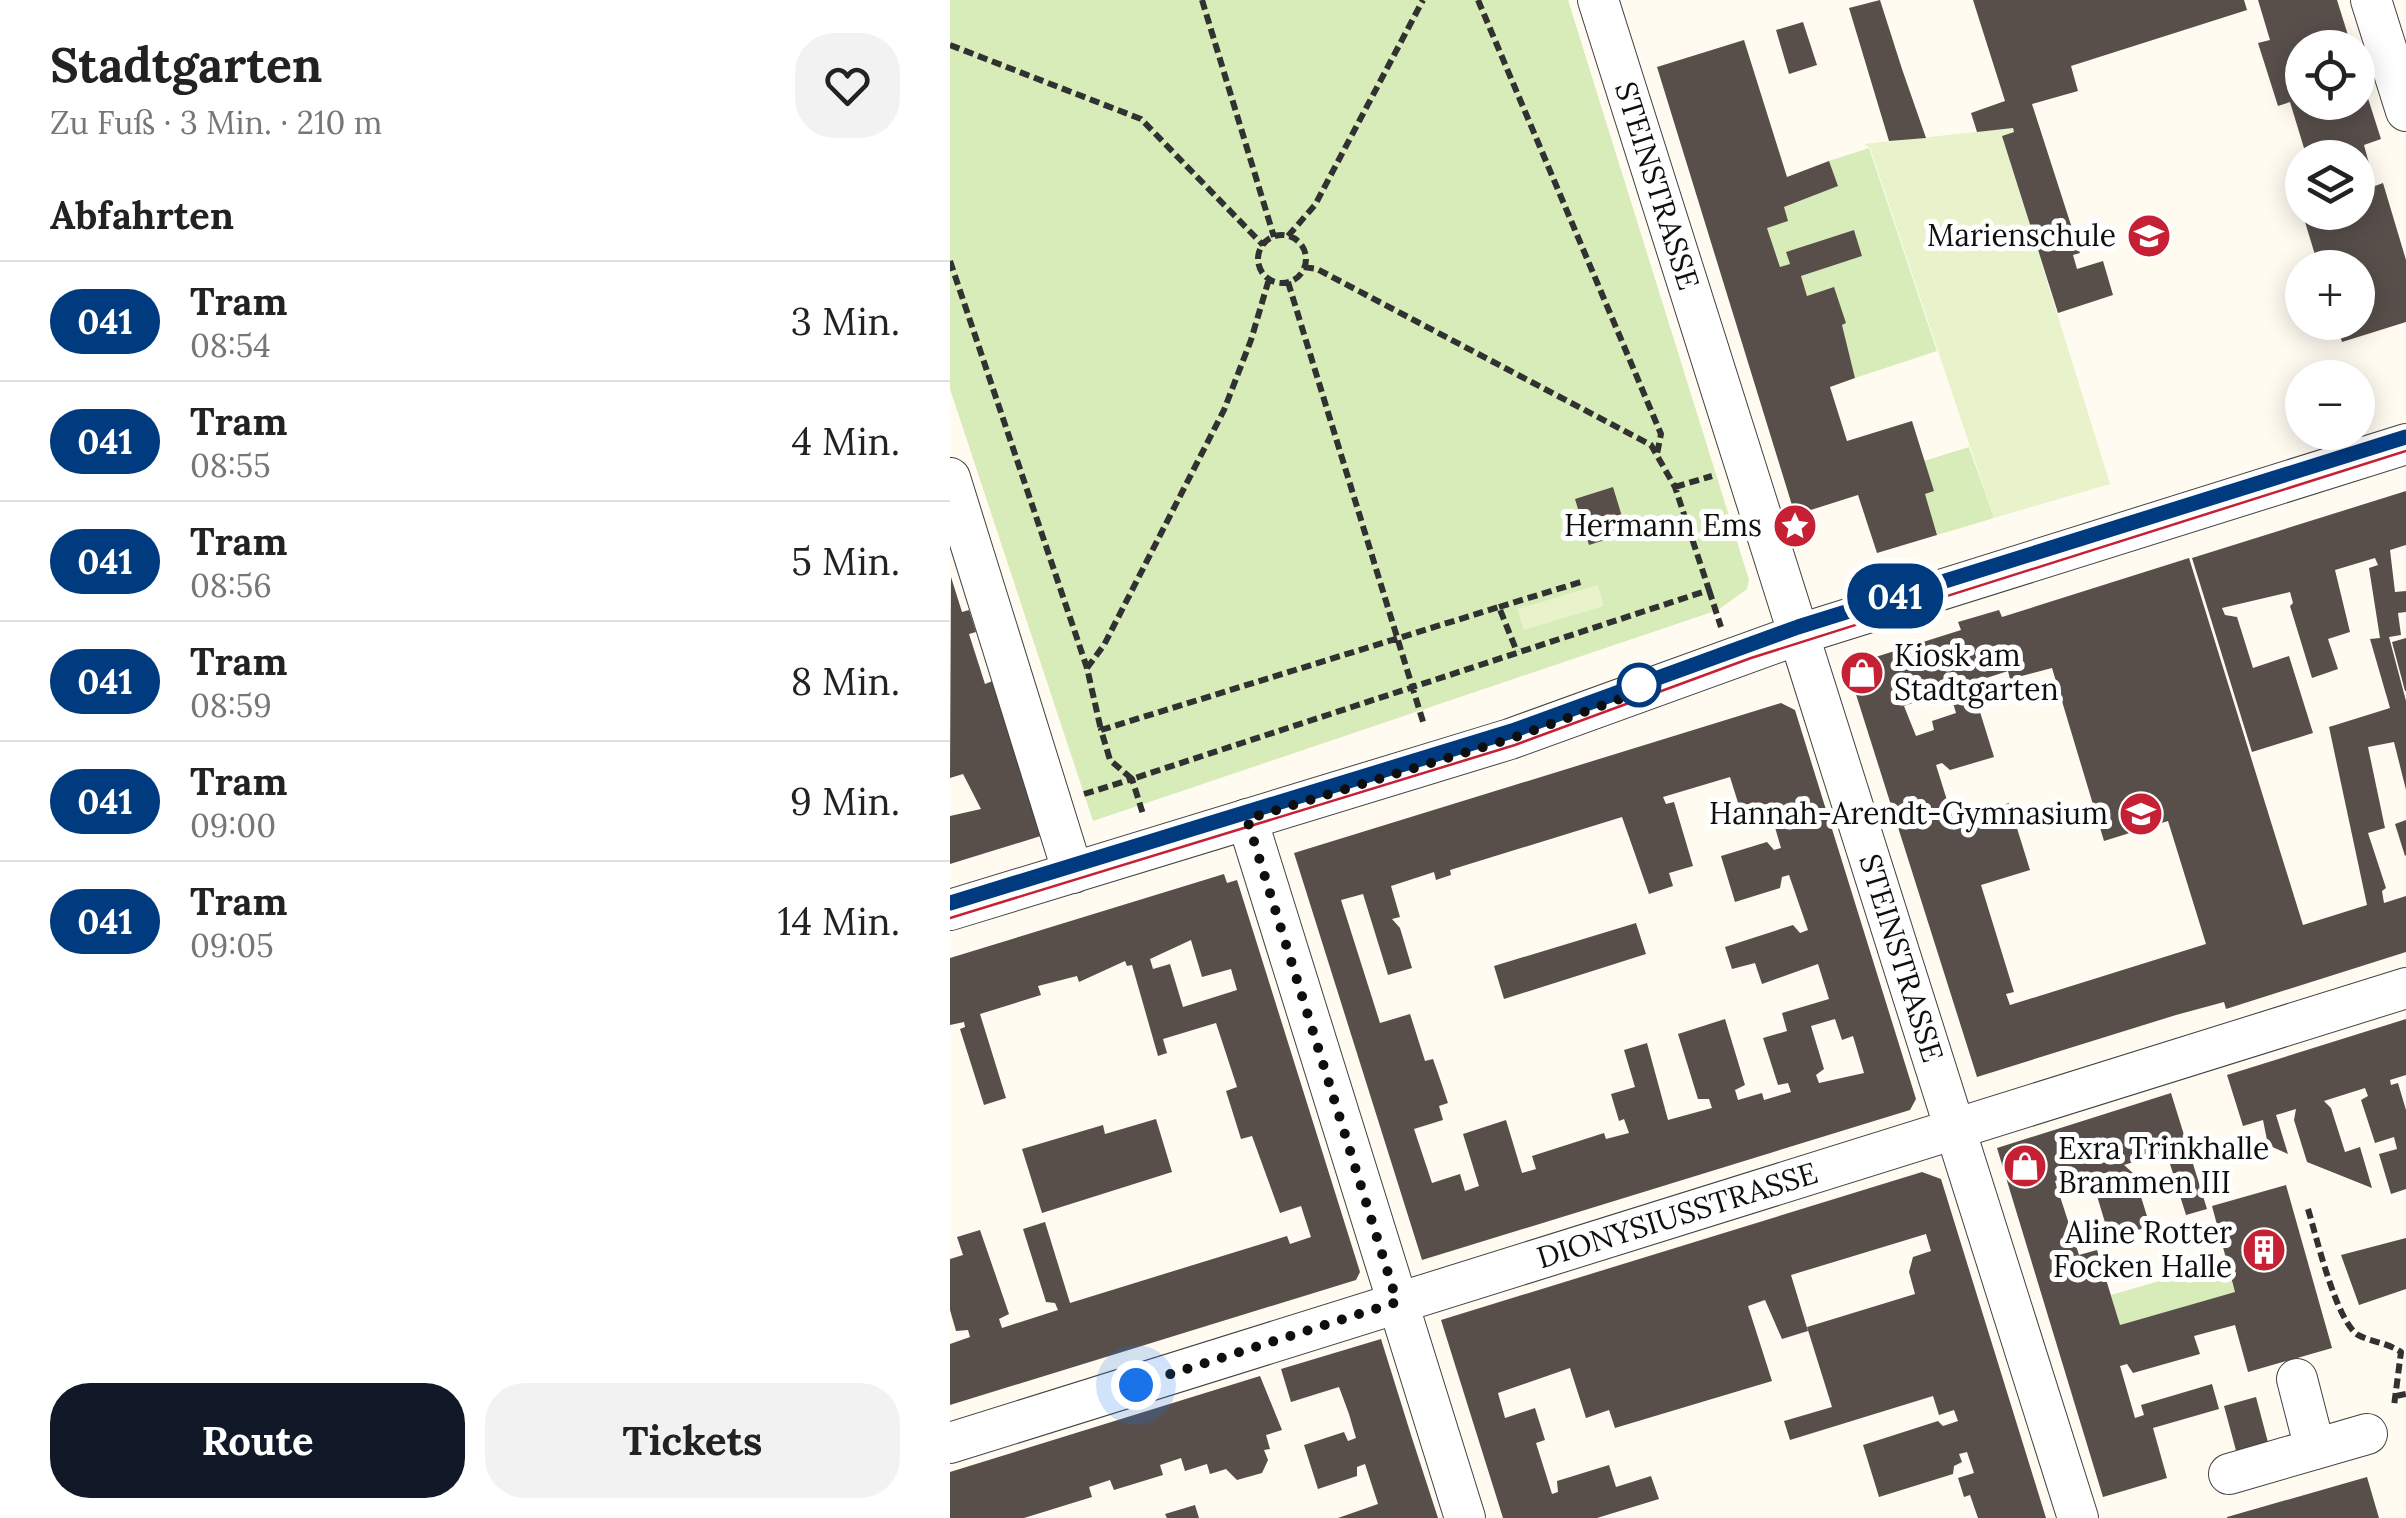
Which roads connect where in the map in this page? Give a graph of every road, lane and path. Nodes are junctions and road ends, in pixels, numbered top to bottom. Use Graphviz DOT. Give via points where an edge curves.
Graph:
graph roads {
  1 [pos="1202,0"];
  2 [pos="1422,0"];
  3 [pos="1478,0"];
  4 [pos="1598,0"];
  5 [pos="2370,0"];
  6 [pos="950,45"];
  7 [pos="2406,111"];
  8 [pos="1288,236"];
  9 [pos="1274,237"];
  10 [pos="1263,246"];
  11 [pos="950,260"];
  12 [pos="1304,268"];
  13 [pos="1269,279"];
  14 [pos="1288,282"];
  15 [pos="2406,444"];
  16 [pos="1657,456"];
  17 [pos="950,478"];
  18 [pos="1584,581"];
  19 [pos="1499,607"];
  20 [pos="1800,634"];
  21 [pos="1398,639"];
  22 [pos="1517,652"];
  23 [pos="1087,668"];
  24 [pos="1413,687"];
  25 [pos="1101,730"];
  26 [pos="1429,740"];
  27 [pos="1132,778"];
  28 [pos="1052,804"];
  29 [pos="1247,819"];
  30 [pos="1074,873"];
  31 [pos="950,910"];
  32 [pos="2406,988"];
  33 [pos="1954,1129"];
  34 [pos="2308,1210"];
  35 [pos="1397,1302"];
  36 [pos="2403,1348"];
  37 [pos="2296,1380"];
  38 [pos="2406,1394"];
  39 [pos="2396,1396"];
  40 [pos="2380,1421"];
  41 [pos="950,1444"];
  42 [pos="2315,1449"];
  43 [pos="2228,1474"];
  44 [pos="1465,1518"];
  45 [pos="2078,1518"];
  1 -- 9 [label="path"];
  2 -- 8 [label="path" via="1315,205"];
  3 -- 16 [label="path" via="1661,434"];
  4 -- 20 [label="street, STEINSTRASSE"];
  5 -- 7 [label="street"];
  6 -- 10 [label="path" via="1141,119"];
  8 -- 9 [label="path"];
  8 -- 12 [label="path" via="1301,245"];
  9 -- 10 [label="path"];
  10 -- 13 [label="path" via="1258,260"];
  11 -- 23 [label="path"];
  12 -- 14 [label="path"];
  12 -- 16 [label="path" via="1616,426 1651,445"];
  13 -- 14 [label="path"];
  13 -- 23 [label="path" via="1224,410"];
  14 -- 21 [label="path"];
  15 -- 20 [label="street"];
  16 -- 22 [label="path" via="1709,590"];
  17 -- 28 [label="street"];
  18 -- 19 [label="path"];
  19 -- 21 [label="path"];
  19 -- 22 [label="path"];
  20 -- 29 [label="street" via="1510,739"];
  20 -- 33 [label="street, STEINSTRASSE"];
  21 -- 24 [label="path"];
  21 -- 25 [label="path"];
  22 -- 24 [label="path"];
  23 -- 25 [label="path"];
  24 -- 26 [label="path"];
  24 -- 27 [label="path"];
  25 -- 27 [label="path" via="1110,760"];
  27 -- 28 [label="path"];
  28 -- 30 [label="street"];
  29 -- 30 [label="street"];
  29 -- 35 [label="street"];
  30 -- 31 [label="street"];
  32 -- 33 [label="street, DIONYSIUSSTRASSE"];
  33 -- 35 [label="street, DIONYSIUSSTRASSE"];
  33 -- 45 [label="street, STEINSTRASSE"];
  34 -- 36 [label="path" via="2352,1328"];
  35 -- 41 [label="street, DIONYSIUSSTRASSE"];
  35 -- 44 [label="street"];
  36 -- 39 [label="path"];
  37 -- 42 [label="street"];
  38 -- 39 [label="path"];
  39 -- 40 [label="path"];
  40 -- 42 [label="street"];
  42 -- 43 [label="street"];
}
